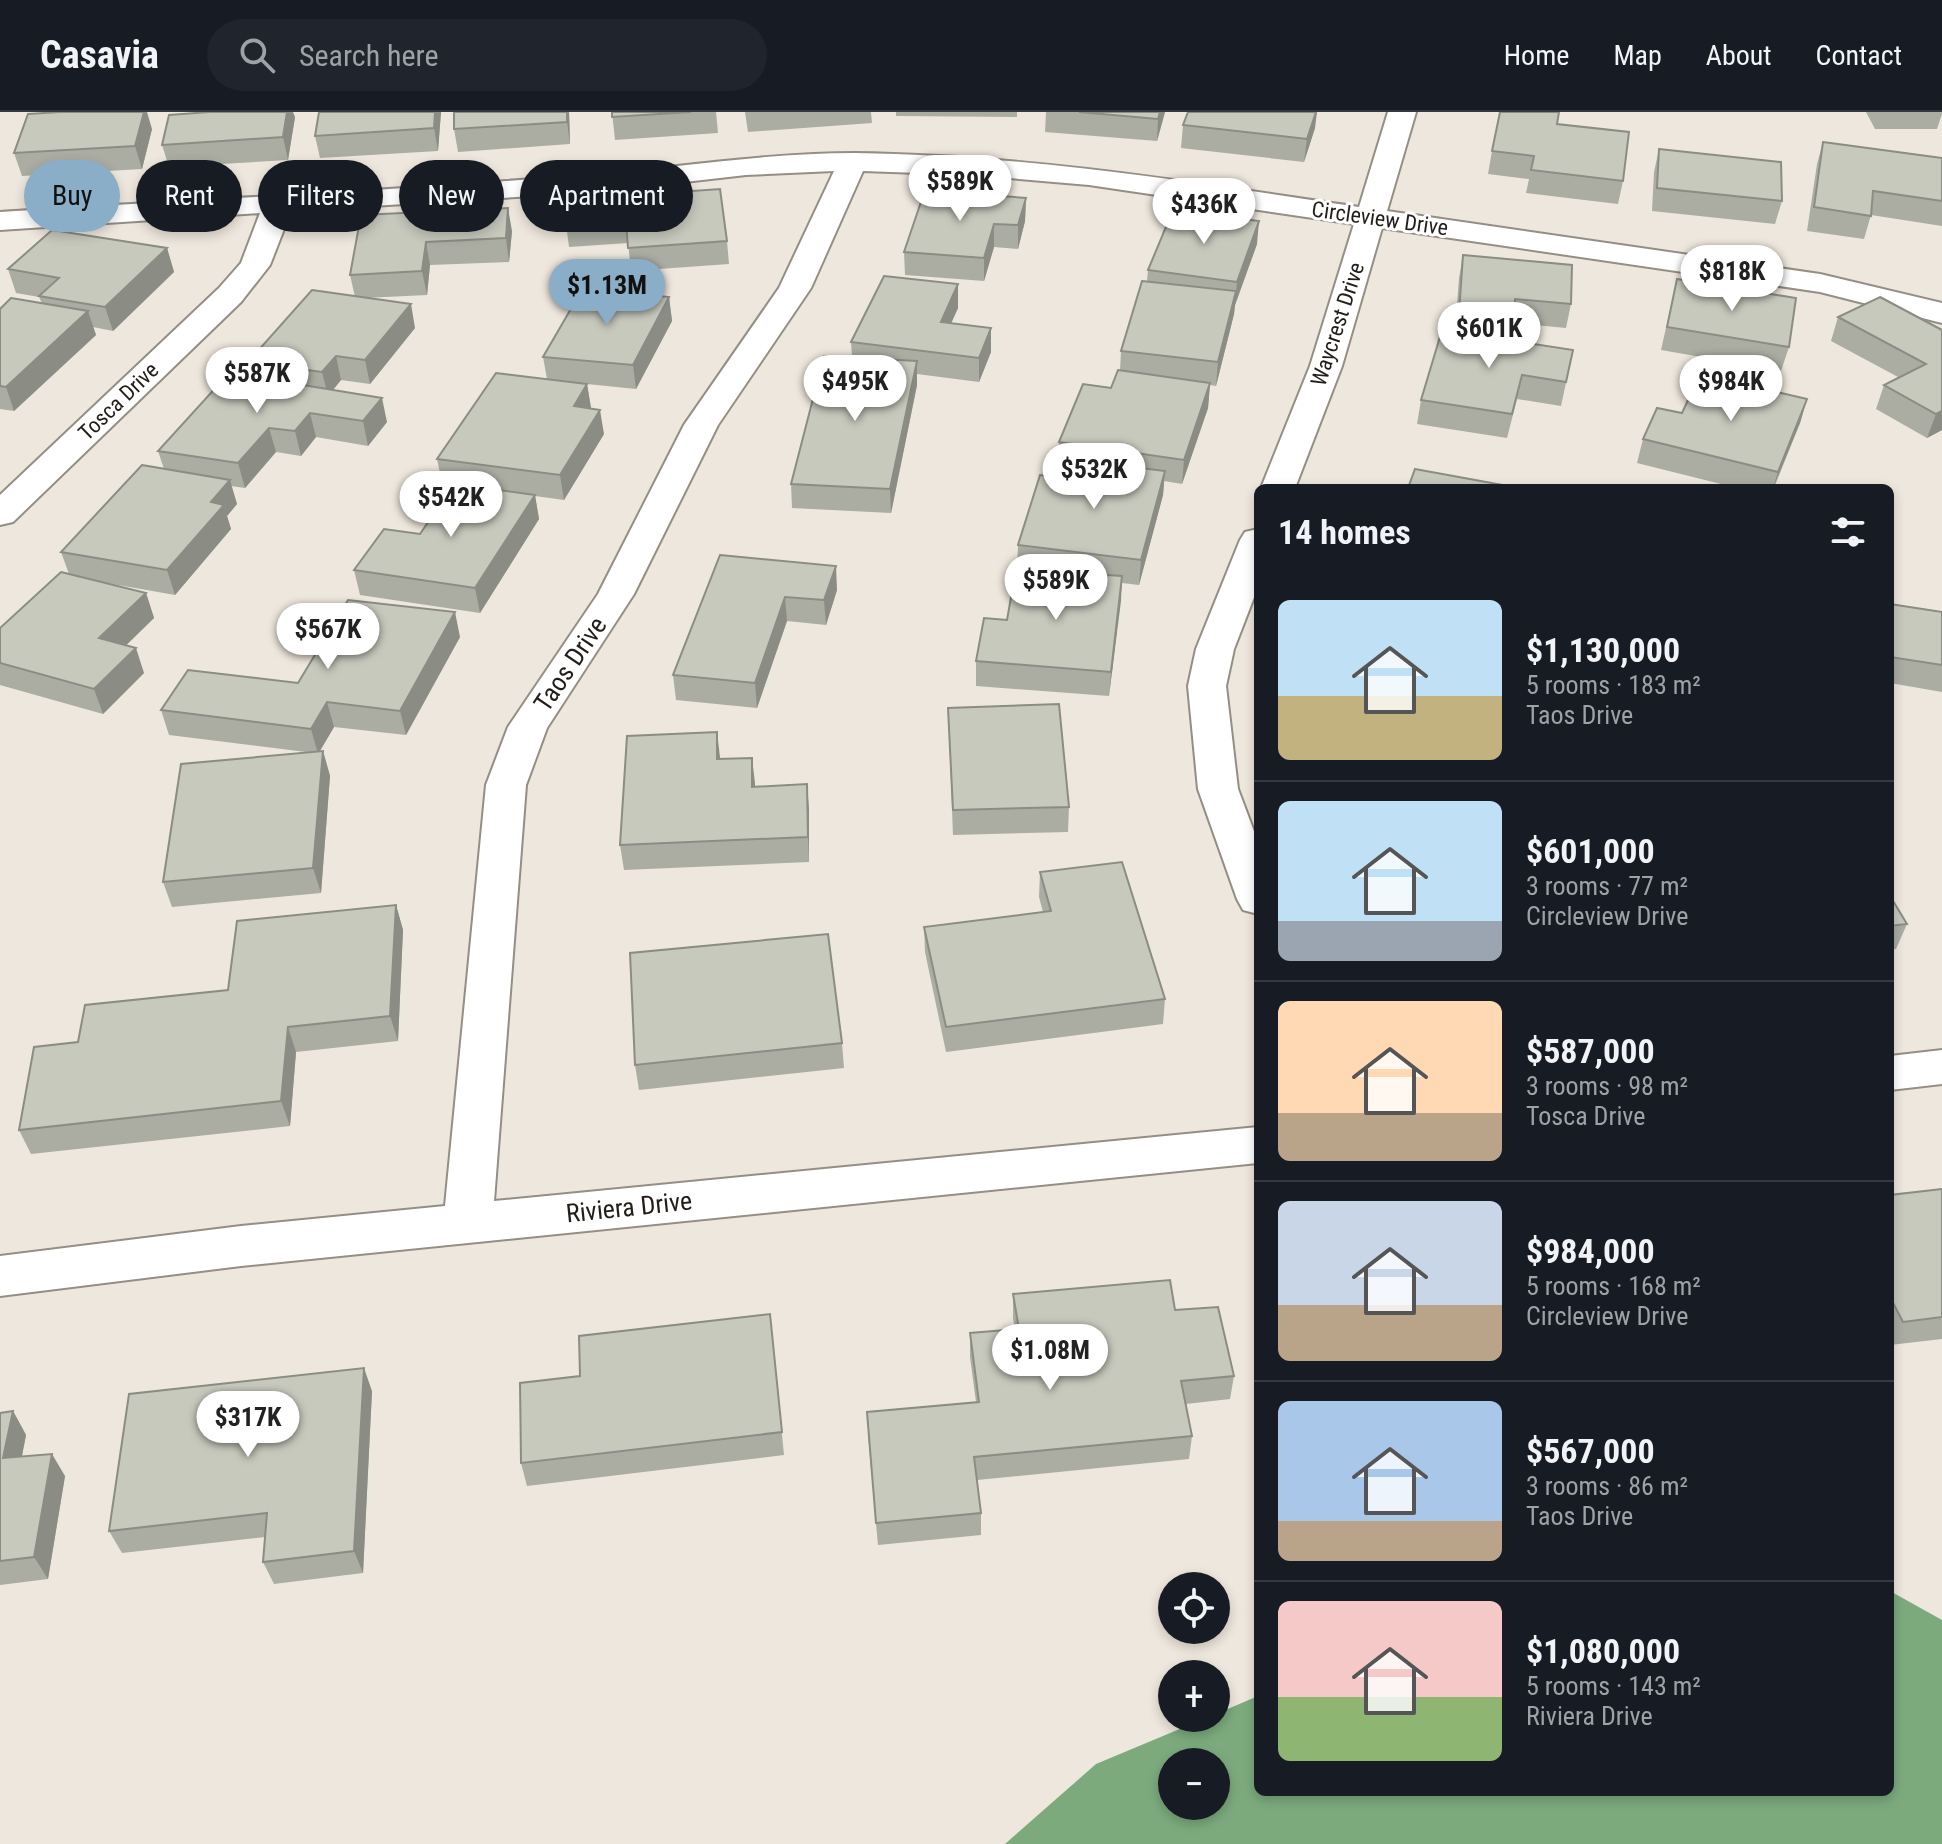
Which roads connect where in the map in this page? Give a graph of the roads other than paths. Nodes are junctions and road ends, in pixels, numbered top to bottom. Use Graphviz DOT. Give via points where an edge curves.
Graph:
graph roads {
  1 [pos="1402,112"];
  2 [pos="853,162"];
  3 [pos="383,197"];
  4 [pos="258,205"];
  5 [pos="1370,217"];
  6 [pos="0,221"];
  7 [pos="268,232"];
  8 [pos="1942,313"];
  9 [pos="1280,484"];
  10 [pos="0,514"];
  11 [pos="1254,550"];
  12 [pos="1254,888"];
  13 [pos="1942,1067"];
  14 [pos="1894,1073"];
  15 [pos="1254,1145"];
  16 [pos="468,1223"];
  17 [pos="0,1276"];
  1 -- 5 [label="street, Waycrest Drive"];
  2 -- 3 [label="street, Circleview Drive"];
  2 -- 5 [label="street, Circleview Drive" via="1089,176"];
  2 -- 16 [label="street, Taos Drive" via="795,288 701,425 616,594 528,727 506,785"];
  4 -- 6 [label="street, Circleview Drive"];
  5 -- 8 [label="street, Circleview Drive" via="1820,283"];
  5 -- 9 [label="street, Waycrest Drive" via="1326,366"];
  7 -- 10 [label="street, Tosca Drive" via="255,265 230,295"];
  11 -- 12 [label="street" via="1215,649 1207,686 1218,789"];
  13 -- 14 [label="street"];
  15 -- 16 [label="street, Riviera Drive"];
  16 -- 17 [label="street, Riviera Drive"];
}
